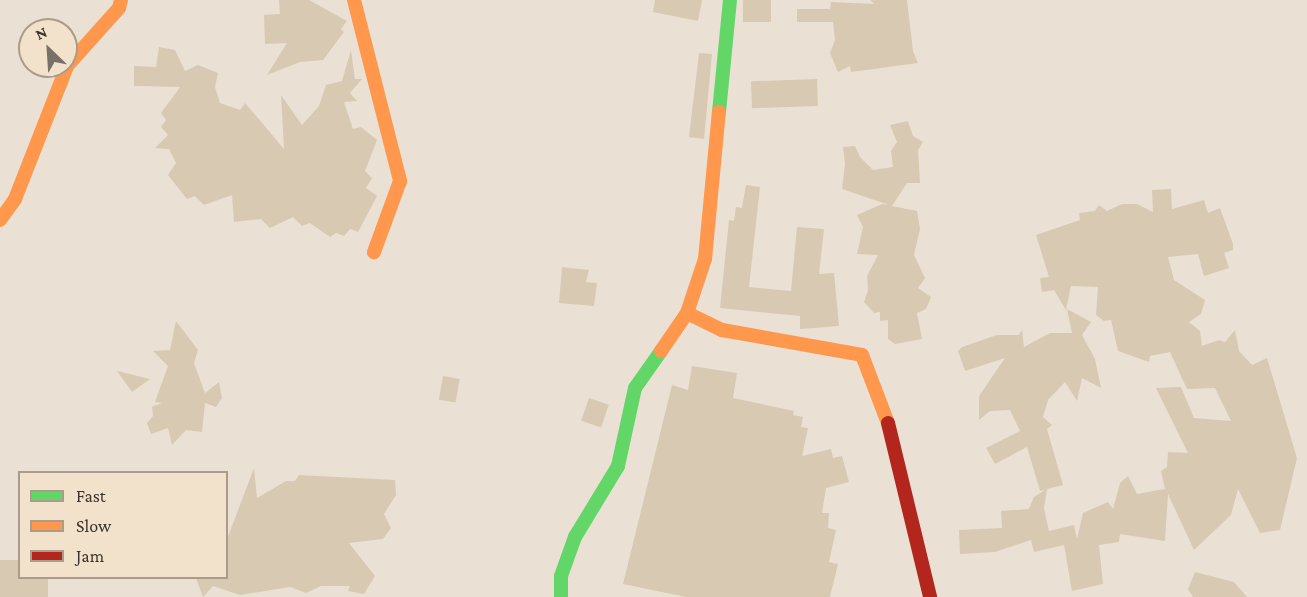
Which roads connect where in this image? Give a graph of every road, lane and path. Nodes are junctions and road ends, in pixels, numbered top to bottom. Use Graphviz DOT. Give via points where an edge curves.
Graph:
graph roads {
  1 [pos="121,0"];
  2 [pos="354,0"];
  3 [pos="730,0"];
  4 [pos="0,220"];
  5 [pos="374,252"];
  6 [pos="687,313"];
  7 [pos="561,597"];
  8 [pos="930,597"];
  1 -- 4 [label="street" via="119,8 67,66 15,199"];
  2 -- 5 [label="street" via="400,181"];
  3 -- 6 [label="street" via="705,259"];
  6 -- 7 [label="street" via="635,388 618,466 575,537 561,576"];
  6 -- 8 [label="street" via="722,330 862,356 883,401"];
}
